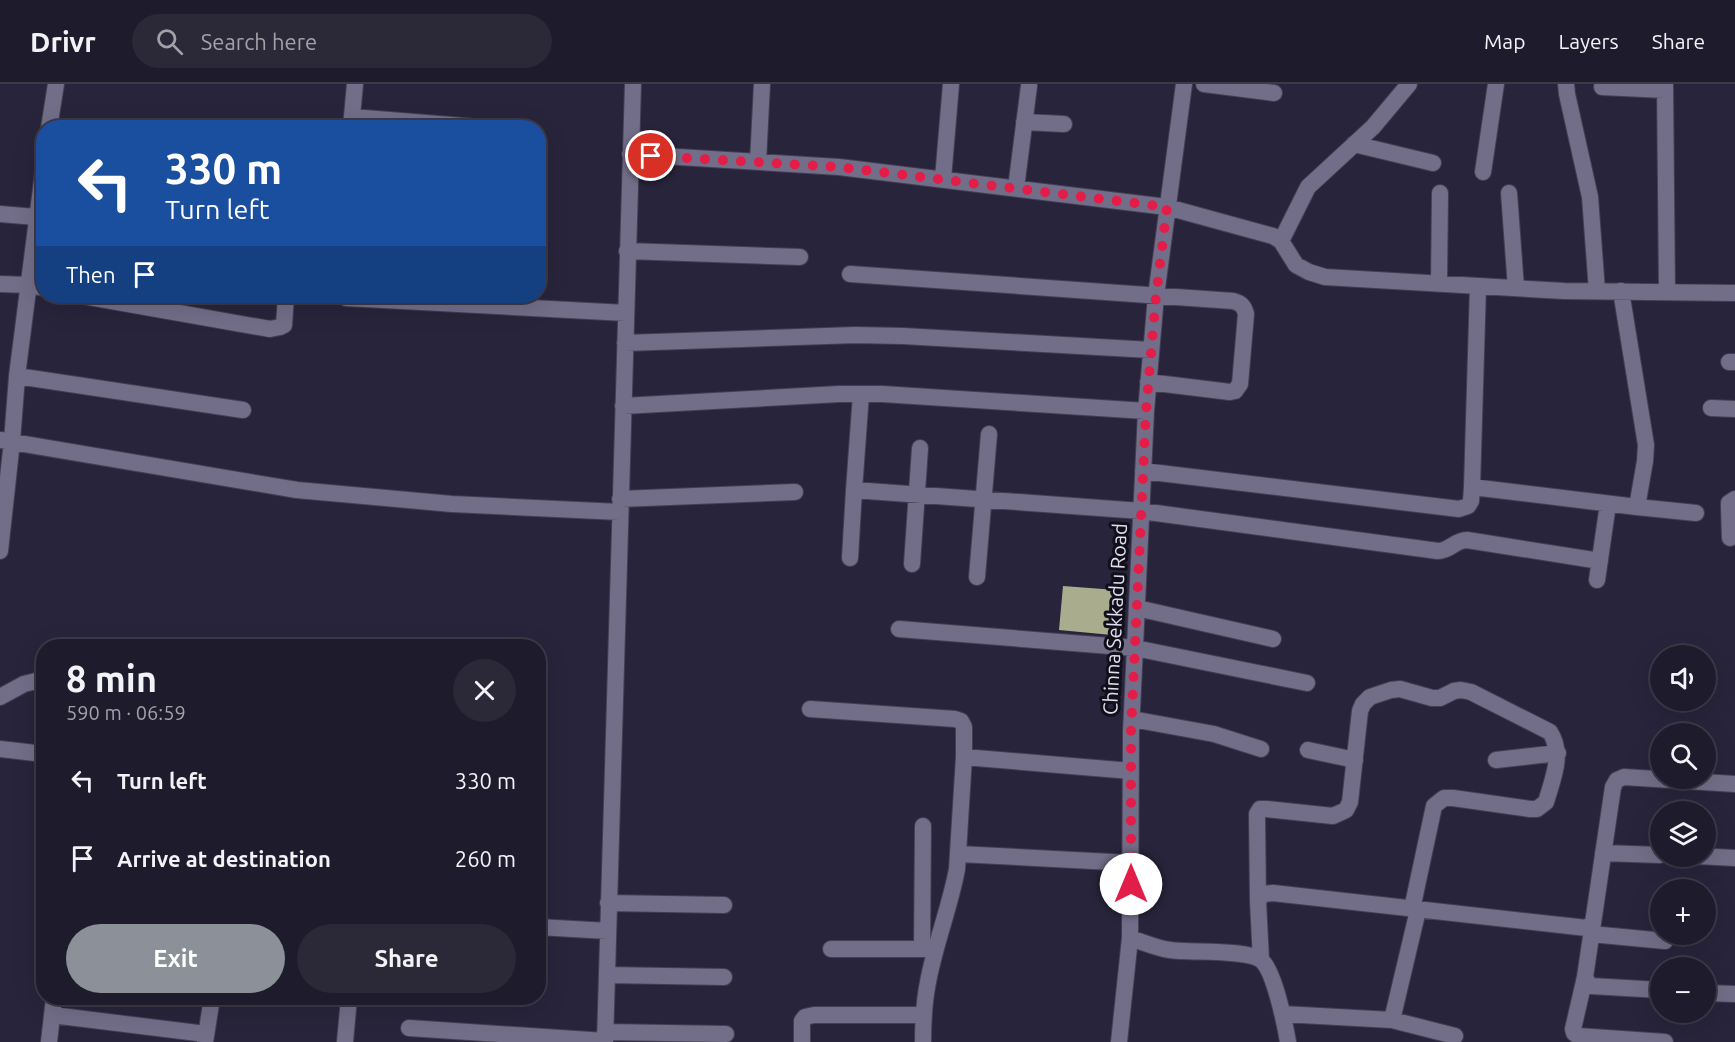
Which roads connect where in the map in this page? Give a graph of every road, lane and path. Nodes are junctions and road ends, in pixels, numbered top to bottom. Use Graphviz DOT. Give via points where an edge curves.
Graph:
graph roads {
  1 [pos="56,84"];
  2 [pos="356,84"];
  3 [pos="633,84"];
  4 [pos="762,84"];
  5 [pos="951,84"];
  6 [pos="1184,84"];
  7 [pos="1204,84"];
  8 [pos="1409,84"];
  9 [pos="1496,84"];
  10 [pos="1566,84"];
  11 [pos="1029,86"];
  12 [pos="1602,87"];
  13 [pos="1665,87"];
  14 [pos="1274,93"];
  15 [pos="51,120"];
  16 [pos="351,120"];
  17 [pos="1024,122"];
  18 [pos="1064,124"];
  19 [pos="1354,144"];
  20 [pos="630,154"];
  21 [pos="758,162"];
  22 [pos="1433,163"];
  23 [pos="1483,172"];
  24 [pos="943,179"];
  25 [pos="1016,188"];
  26 [pos="1440,193"];
  27 [pos="1509,193"];
  28 [pos="1167,207"];
  29 [pos="36,208"];
  30 [pos="0,214"];
  31 [pos="1281,241"];
  32 [pos="627,251"];
  33 [pos="800,257"];
  34 [pos="850,274"];
  35 [pos="0,284"];
  36 [pos="1440,284"];
  37 [pos="1478,286"];
  38 [pos="36,287"];
  39 [pos="1516,288"];
  40 [pos="1597,291"];
  41 [pos="1621,291"];
  42 [pos="1667,292"];
  43 [pos="1735,293"];
  44 [pos="1156,296"];
  45 [pos="123,303"];
  46 [pos="286,303"];
  47 [pos="439,303"];
  48 [pos="626,313"];
  49 [pos="625,343"];
  50 [pos="1151,350"];
  51 [pos="17,376"];
  52 [pos="1148,382"];
  53 [pos="861,394"];
  54 [pos="623,406"];
  55 [pos="1711,408"];
  56 [pos="1735,409"];
  57 [pos="243,410"];
  58 [pos="1146,411"];
  59 [pos="990,434"];
  60 [pos="6,441"];
  61 [pos="920,448"];
  62 [pos="1143,471"];
  63 [pos="1472,487"];
  64 [pos="854,490"];
  65 [pos="795,492"];
  66 [pos="917,495"];
  67 [pos="1735,499"];
  68 [pos="985,500"];
  69 [pos="1608,504"];
  70 [pos="620,506"];
  71 [pos="1637,507"];
  72 [pos="2,509"];
  73 [pos="1142,511"];
  74 [pos="1696,513"];
  75 [pos="1730,538"];
  76 [pos="0,551"];
  77 [pos="850,558"];
  78 [pos="1600,561"];
  79 [pos="912,564"];
  80 [pos="977,578"];
  81 [pos="1597,580"];
  82 [pos="1137,608"];
  83 [pos="899,629"];
  84 [pos="1273,639"];
  85 [pos="1135,648"];
  86 [pos="36,681"];
  87 [pos="1306,683"];
  88 [pos="0,697"];
  89 [pos="810,709"];
  90 [pos="1132,719"];
  91 [pos="0,749"];
  92 [pos="1261,749"];
  93 [pos="1308,750"];
  94 [pos="36,753"];
  95 [pos="1558,753"];
  96 [pos="964,757"];
  97 [pos="1355,760"];
  98 [pos="1496,760"];
  99 [pos="1131,771"];
  100 [pos="1735,784"];
  101 [pos="923,826"];
  102 [pos="1604,853"];
  103 [pos="959,854"];
  104 [pos="1650,855"];
  105 [pos="1716,857"];
  106 [pos="1735,858"];
  107 [pos="1131,862"];
  108 [pos="1258,901"];
  109 [pos="608,903"];
  110 [pos="724,904"];
  111 [pos="1415,910"];
  112 [pos="546,928"];
  113 [pos="1592,929"];
  114 [pos="608,932"];
  115 [pos="1130,938"];
  116 [pos="1650,939"];
  117 [pos="831,949"];
  118 [pos="929,949"];
  119 [pos="1261,960"];
  120 [pos="607,975"];
  121 [pos="1585,977"];
  122 [pos="724,978"];
  123 [pos="1650,989"];
  124 [pos="1716,993"];
  125 [pos="1735,994"];
  126 [pos="53,1005"];
  127 [pos="211,1005"];
  128 [pos="348,1005"];
  129 [pos="1283,1014"];
  130 [pos="52,1015"];
  131 [pos="923,1015"];
  132 [pos="1392,1020"];
  133 [pos="409,1028"];
  134 [pos="726,1034"];
  135 [pos="1455,1036"];
  136 [pos="206,1038"];
  137 [pos="605,1038"];
  138 [pos="49,1042"];
  139 [pos="345,1042"];
  140 [pos="802,1042"];
  141 [pos="923,1042"];
  142 [pos="1119,1042"];
  143 [pos="1288,1042"];
  144 [pos="1665,1042"];
  1 -- 15 [label="street"];
  2 -- 16 [label="street"];
  3 -- 20 [label="street"];
  4 -- 21 [label="street"];
  5 -- 24 [label="street"];
  6 -- 28 [label="street, Chinna Sekkadu Road"];
  7 -- 14 [label="street"];
  8 -- 19 [label="street"];
  9 -- 23 [label="street"];
  10 -- 40 [label="street" via="1590,198"];
  11 -- 17 [label="street"];
  12 -- 13 [label="street"];
  13 -- 42 [label="street"];
  17 -- 18 [label="street"];
  17 -- 25 [label="street"];
  19 -- 22 [label="street"];
  19 -- 31 [label="street" via="1308,187"];
  20 -- 21 [label="street"];
  20 -- 32 [label="street"];
  21 -- 24 [label="street"];
  24 -- 25 [label="street"];
  25 -- 28 [label="street"];
  26 -- 36 [label="street"];
  27 -- 39 [label="street"];
  28 -- 31 [label="street"];
  28 -- 44 [label="street, Chinna Sekkadu Road"];
  29 -- 30 [label="street"];
  31 -- 36 [label="street" via="1296,265 1325,277"];
  32 -- 33 [label="street"];
  32 -- 48 [label="street"];
  34 -- 44 [label="street"];
  35 -- 38 [label="street"];
  36 -- 37 [label="street"];
  37 -- 39 [label="street"];
  37 -- 63 [label="street"];
  38 -- 51 [label="street"];
  39 -- 40 [label="street"];
  40 -- 41 [label="street"];
  41 -- 42 [label="street"];
  41 -- 71 [label="street" via="1646,445"];
  42 -- 43 [label="street"];
  44 -- 50 [label="street, Chinna Sekkadu Road"];
  44 -- 52 [label="street" via="1233,301 1244,307 1240,384 1230,392"];
  45 -- 46 [label="street" via="270,329 284,325"];
  47 -- 48 [label="street"];
  48 -- 49 [label="street"];
  49 -- 50 [label="street" via="855,335"];
  49 -- 54 [label="street"];
  50 -- 52 [label="street, Chinna Sekkadu Road"];
  51 -- 57 [label="street"];
  51 -- 60 [label="street"];
  52 -- 58 [label="street, Chinna Sekkadu Road"];
  53 -- 54 [label="street"];
  53 -- 58 [label="street"];
  53 -- 64 [label="street"];
  54 -- 70 [label="street"];
  55 -- 56 [label="street"];
  58 -- 62 [label="street, Chinna Sekkadu Road"];
  59 -- 68 [label="street"];
  60 -- 70 [label="street" via="297,489 452,504"];
  60 -- 72 [label="street"];
  61 -- 66 [label="street"];
  62 -- 63 [label="street" via="1459,509 1471,501"];
  62 -- 73 [label="street, Chinna Sekkadu Road"];
  63 -- 69 [label="street"];
  64 -- 66 [label="street"];
  64 -- 77 [label="street"];
  65 -- 70 [label="street"];
  66 -- 68 [label="street"];
  66 -- 79 [label="street"];
  67 -- 75 [label="street" via="1728,507"];
  68 -- 73 [label="street"];
  68 -- 80 [label="street"];
  69 -- 71 [label="street"];
  69 -- 78 [label="street"];
  70 -- 109 [label="street"];
  71 -- 74 [label="street"];
  72 -- 76 [label="street"];
  73 -- 78 [label="street" via="1438,551 1467,540"];
  73 -- 82 [label="street, Chinna Sekkadu Road"];
  78 -- 81 [label="street"];
  82 -- 84 [label="street"];
  82 -- 85 [label="street, Chinna Sekkadu Road"];
  83 -- 85 [label="street"];
  85 -- 87 [label="street"];
  85 -- 90 [label="street, Chinna Sekkadu Road"];
  86 -- 88 [label="street"];
  89 -- 96 [label="street" via="961,721"];
  90 -- 92 [label="street" via="1214,734"];
  90 -- 99 [label="street, Chinna Sekkadu Road"];
  91 -- 94 [label="street"];
  93 -- 97 [label="street"];
  95 -- 97 [label="street" via="1550,732 1471,692 1454,691 1432,698 1400,689 1379,693 1363,704"];
  95 -- 98 [label="street"];
  95 -- 111 [label="street" via="1546,802 1537,808 1453,798 1438,801"];
  96 -- 99 [label="street"];
  96 -- 103 [label="street"];
  97 -- 108 [label="street" via="1350,802 1340,814 1260,809 1256,821"];
  99 -- 107 [label="street, Chinna Sekkadu Road"];
  100 -- 102 [label="street" via="1624,777 1617,780"];
  101 -- 118 [label="street"];
  102 -- 104 [label="street"];
  102 -- 113 [label="street"];
  103 -- 107 [label="street"];
  103 -- 118 [label="street" via="954,886"];
  105 -- 106 [label="street"];
  107 -- 115 [label="street, Chinna Sekkadu Road"];
  108 -- 111 [label="street" via="1263,894 1273,893"];
  108 -- 119 [label="street"];
  109 -- 110 [label="street"];
  109 -- 114 [label="street"];
  111 -- 113 [label="street"];
  111 -- 132 [label="street"];
  112 -- 114 [label="street"];
  113 -- 116 [label="street"];
  113 -- 121 [label="street"];
  114 -- 120 [label="street"];
  115 -- 119 [label="street" via="1171,950 1239,954"];
  115 -- 142 [label="street, Chinna Sekkadu Road"];
  117 -- 118 [label="street"];
  118 -- 131 [label="street"];
  119 -- 129 [label="street"];
  120 -- 122 [label="street"];
  120 -- 137 [label="street"];
  121 -- 123 [label="street" via="1591,986"];
  121 -- 144 [label="street" via="1574,1033"];
  124 -- 125 [label="street"];
  126 -- 130 [label="street"];
  127 -- 136 [label="street"];
  128 -- 139 [label="street"];
  129 -- 132 [label="street"];
  129 -- 143 [label="street"];
  130 -- 136 [label="street"];
  130 -- 138 [label="street"];
  131 -- 140 [label="street" via="813,1014 802,1021"];
  131 -- 141 [label="street"];
  132 -- 135 [label="street"];
  133 -- 137 [label="street"];
  134 -- 137 [label="street"];
}
